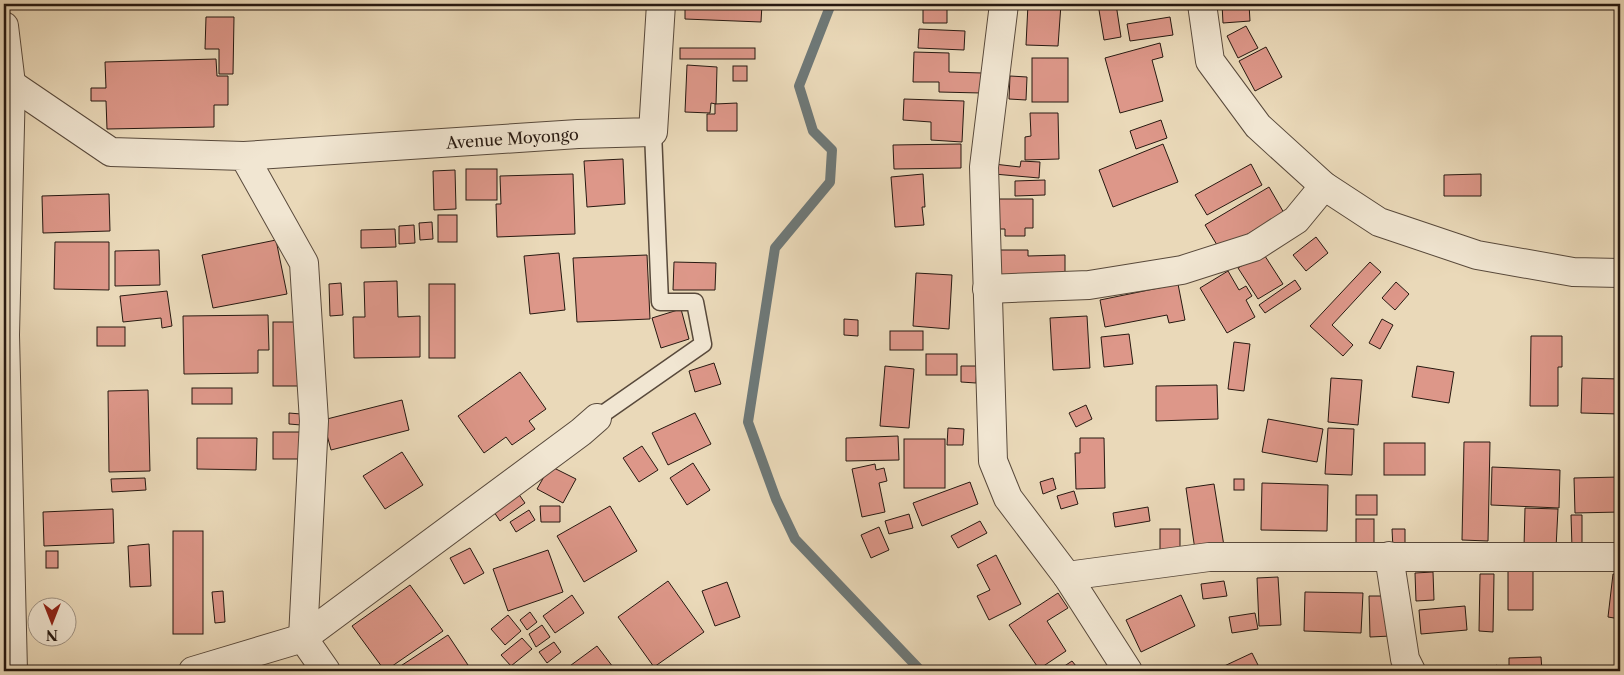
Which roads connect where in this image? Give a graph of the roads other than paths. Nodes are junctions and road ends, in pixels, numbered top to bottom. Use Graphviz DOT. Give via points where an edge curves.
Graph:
graph roads {
  1 [pos="661,4"];
  2 [pos="1004,4"];
  3 [pos="1202,4"];
  4 [pos="4,26"];
  5 [pos="7,83"];
  6 [pos="653,132"];
  7 [pos="244,156"];
  8 [pos="1324,186"];
  9 [pos="1620,273"];
  10 [pos="987,289"];
  11 [pos="4,335"];
  12 [pos="597,418"];
  13 [pos="1389,556"];
  14 [pos="1620,557"];
  15 [pos="1067,576"];
  16 [pos="303,638"];
  17 [pos="12,671"];
  18 [pos="193,671"];
  19 [pos="326,671"];
  20 [pos="1128,671"];
  21 [pos="1411,671"];
  1 -- 6 [label="street"];
  2 -- 10 [label="street" via="984,166"];
  3 -- 8 [label="street" via="1210,61 1258,126"];
  4 -- 5 [label="street"];
  5 -- 7 [label="street, Avenue Moyongo" via="112,152"];
  5 -- 11 [label="street"];
  6 -- 7 [label="street, Avenue Moyongo"];
  6 -- 12 [label="lane" via="660,302 695,302 703,344"];
  7 -- 16 [label="street" via="304,263 314,421"];
  8 -- 9 [label="street" via="1379,222 1476,255 1573,272"];
  8 -- 10 [label="street" via="1296,220 1254,246 1182,270 1089,285"];
  10 -- 15 [label="street" via="993,461 1008,498"];
  11 -- 17 [label="street"];
  12 -- 16 [label="street"];
  13 -- 14 [label="street"];
  13 -- 15 [label="street" via="1210,558"];
  13 -- 21 [label="street" via="1406,659"];
  15 -- 20 [label="street"];
  16 -- 18 [label="street"];
  16 -- 19 [label="street"];
}
